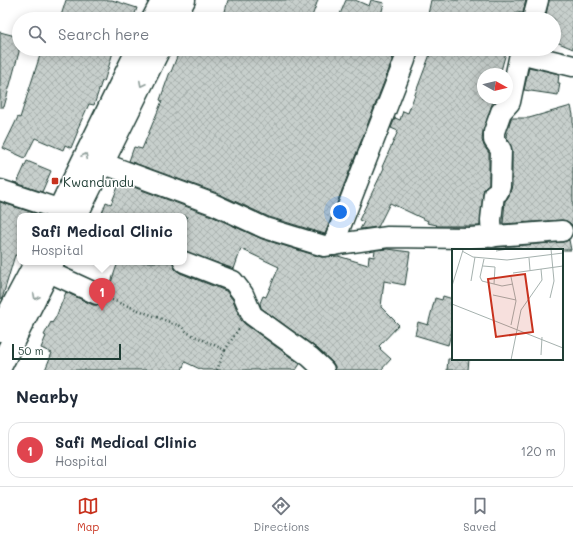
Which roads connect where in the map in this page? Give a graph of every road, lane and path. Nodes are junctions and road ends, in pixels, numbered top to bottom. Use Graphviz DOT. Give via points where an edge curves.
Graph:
graph roads {
  1 [pos="163,0"];
  2 [pos="184,0"];
  3 [pos="538,0"];
  4 [pos="157,12"];
  5 [pos="178,12"];
  6 [pos="535,12"];
  7 [pos="135,56"];
  8 [pos="156,56"];
  9 [pos="406,56"];
  10 [pos="520,56"];
  11 [pos="538,56"];
  12 [pos="573,66"];
  13 [pos="102,163"];
  14 [pos="0,190"];
  15 [pos="61,213"];
  16 [pos="64,213"];
  17 [pos="65,213"];
  18 [pos="562,231"];
  19 [pos="492,236"];
  20 [pos="333,244"];
  21 [pos="187,263"];
  22 [pos="46,265"];
  23 [pos="97,294"];
  24 [pos="252,315"];
  25 [pos="0,330"];
  26 [pos="225,350"];
  27 [pos="0,367"];
  28 [pos="217,370"];
  29 [pos="324,370"];
  1 -- 4 [label="main road"];
  2 -- 5 [label="main road"];
  3 -- 6 [label="street"];
  16 -- 7 [label="main road, one-way"];
  8 -- 13 [label="main road, one-way"];
  9 -- 20 [label="street"];
  10 -- 19 [label="street" via="510,102 501,112 494,132 494,140 501,150 501,156 500,186 494,194 491,220"];
  11 -- 12 [label="street"];
  13 -- 17 [label="main road"];
  13 -- 20 [label="street" via="213,204 265,228 324,246"];
  14 -- 15 [label="street"];
  18 -- 19 [label="street"];
  19 -- 20 [label="street" via="388,237"];
  21 -- 24 [label="street" via="233,281 243,294"];
  22 -- 23 [label="street"];
  22 -- 25 [label="main road"];
  22 -- 27 [label="main road, one-way"];
  23 -- 26 [label="path" via="180,326 188,333"];
  24 -- 26 [label="path" via="241,325"];
  24 -- 29 [label="street"];
  26 -- 28 [label="path"];
}
